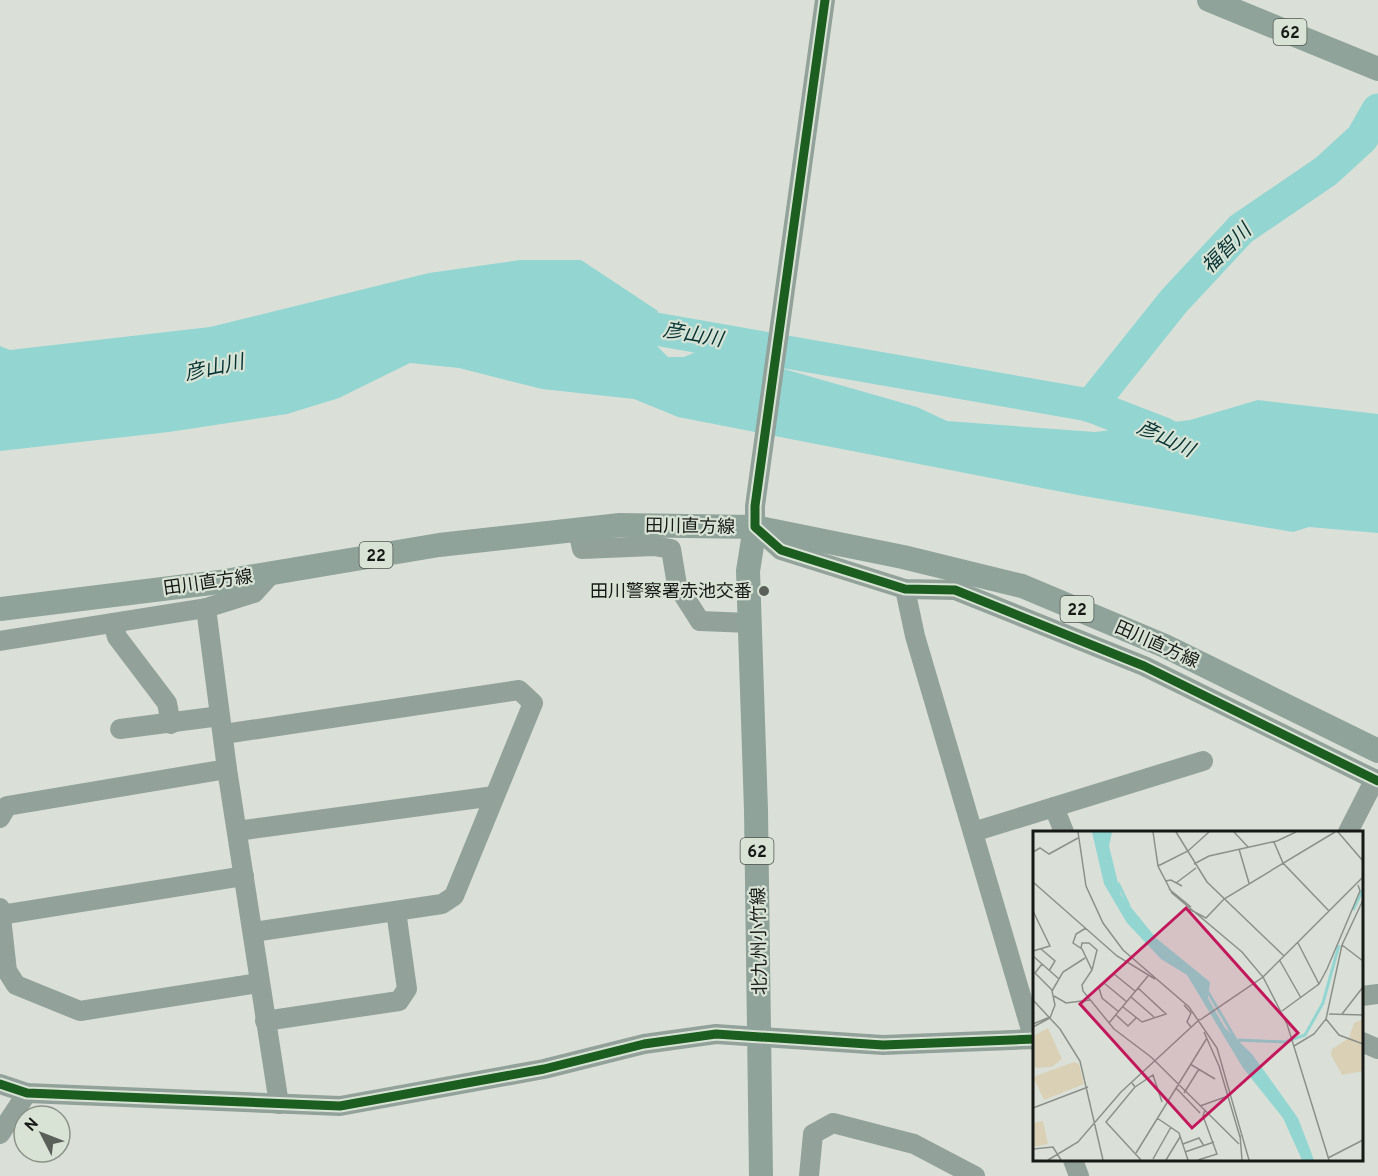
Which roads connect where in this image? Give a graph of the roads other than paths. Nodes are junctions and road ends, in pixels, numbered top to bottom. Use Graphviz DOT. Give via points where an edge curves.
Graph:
graph roads {
  1 [pos="825,0"];
  2 [pos="1209,0"];
  3 [pos="1374,67"];
  4 [pos="755,516"];
  5 [pos="578,530"];
  6 [pos="273,572"];
  7 [pos="905,589"];
  8 [pos="206,608"];
  9 [pos="0,609"];
  10 [pos="750,622"];
  11 [pos="114,623"];
  12 [pos="0,641"];
  13 [pos="171,724"];
  14 [pos="222,725"];
  15 [pos="120,729"];
  16 [pos="1378,751"];
  17 [pos="1203,761"];
  18 [pos="227,769"];
  19 [pos="1376,780"];
  20 [pos="494,796"];
  21 [pos="1054,807"];
  22 [pos="0,818"];
  23 [pos="237,831"];
  24 [pos="1064,831"];
  25 [pos="1349,831"];
  26 [pos="973,832"];
  27 [pos="243,876"];
  28 [pos="1,911"];
  29 [pos="396,911"];
  30 [pos="253,932"];
  31 [pos="259,983"];
  32 [pos="1378,994"];
  33 [pos="1363,996"];
  34 [pos="265,1021"];
  35 [pos="760,1036"];
  36 [pos="1033,1036"];
  37 [pos="1033,1039"];
  38 [pos="1363,1042"];
  39 [pos="1378,1048"];
  40 [pos="0,1084"];
  41 [pos="27,1094"];
  42 [pos="279,1104"];
  43 [pos="0,1134"];
  44 [pos="1073,1161"];
  45 [pos="761,1176"];
  46 [pos="809,1176"];
  47 [pos="975,1176"];
  48 [pos="1079,1176"];
  1 -- 4 [label="street"];
  2 -- 3 [label="main road, 62"];
  4 -- 5 [label="main road, 田川直方線 / 22"];
  4 -- 7 [label="street" via="781,550"];
  4 -- 10 [label="main road, 北九州小竹線 / 62" via="748,572"];
  4 -- 16 [label="main road, 田川直方線 / 22" via="1022,586 1166,646"];
  5 -- 6 [label="main road, 田川直方線 / 22" via="439,545"];
  5 -- 10 [label="street" via="582,549 671,549 677,585 700,621"];
  6 -- 8 [label="street" via="254,593"];
  6 -- 9 [label="main road, 田川直方線 / 22"];
  7 -- 19 [label="street" via="955,590 1144,666"];
  7 -- 26 [label="street" via="915,636"];
  8 -- 11 [label="street"];
  8 -- 14 [label="street"];
  10 -- 35 [label="main road, 北九州小竹線 / 62"];
  11 -- 12 [label="street"];
  11 -- 13 [label="street" via="117,637 167,703"];
  13 -- 14 [label="street"];
  13 -- 15 [label="street"];
  14 -- 18 [label="street"];
  14 -- 20 [label="street" via="519,690 533,703"];
  17 -- 21 [label="street"];
  18 -- 22 [label="street" via="7,806"];
  18 -- 23 [label="street"];
  19 -- 25 [label="street"];
  20 -- 23 [label="street"];
  20 -- 29 [label="street" via="454,896 442,904"];
  21 -- 24 [label="street"];
  21 -- 26 [label="street"];
  23 -- 27 [label="street"];
  26 -- 36 [label="street"];
  27 -- 28 [label="street"];
  27 -- 30 [label="street"];
  28 -- 31 [label="street" via="7,971 16,985 80,1011"];
  29 -- 30 [label="street"];
  29 -- 34 [label="street" via="407,989 399,1000"];
  30 -- 31 [label="street"];
  31 -- 34 [label="street"];
  32 -- 33 [label="street"];
  34 -- 42 [label="street"];
  35 -- 37 [label="street" via="883,1046"];
  35 -- 42 [label="street" via="716,1034 644,1044 544,1069 340,1106"];
  35 -- 45 [label="main road, 北九州小竹線 / 62"];
  38 -- 39 [label="street"];
  40 -- 41 [label="street"];
  41 -- 42 [label="street"];
  41 -- 43 [label="street"];
  44 -- 48 [label="street"];
  46 -- 47 [label="street" via="813,1134 833,1123 914,1144"];
}
